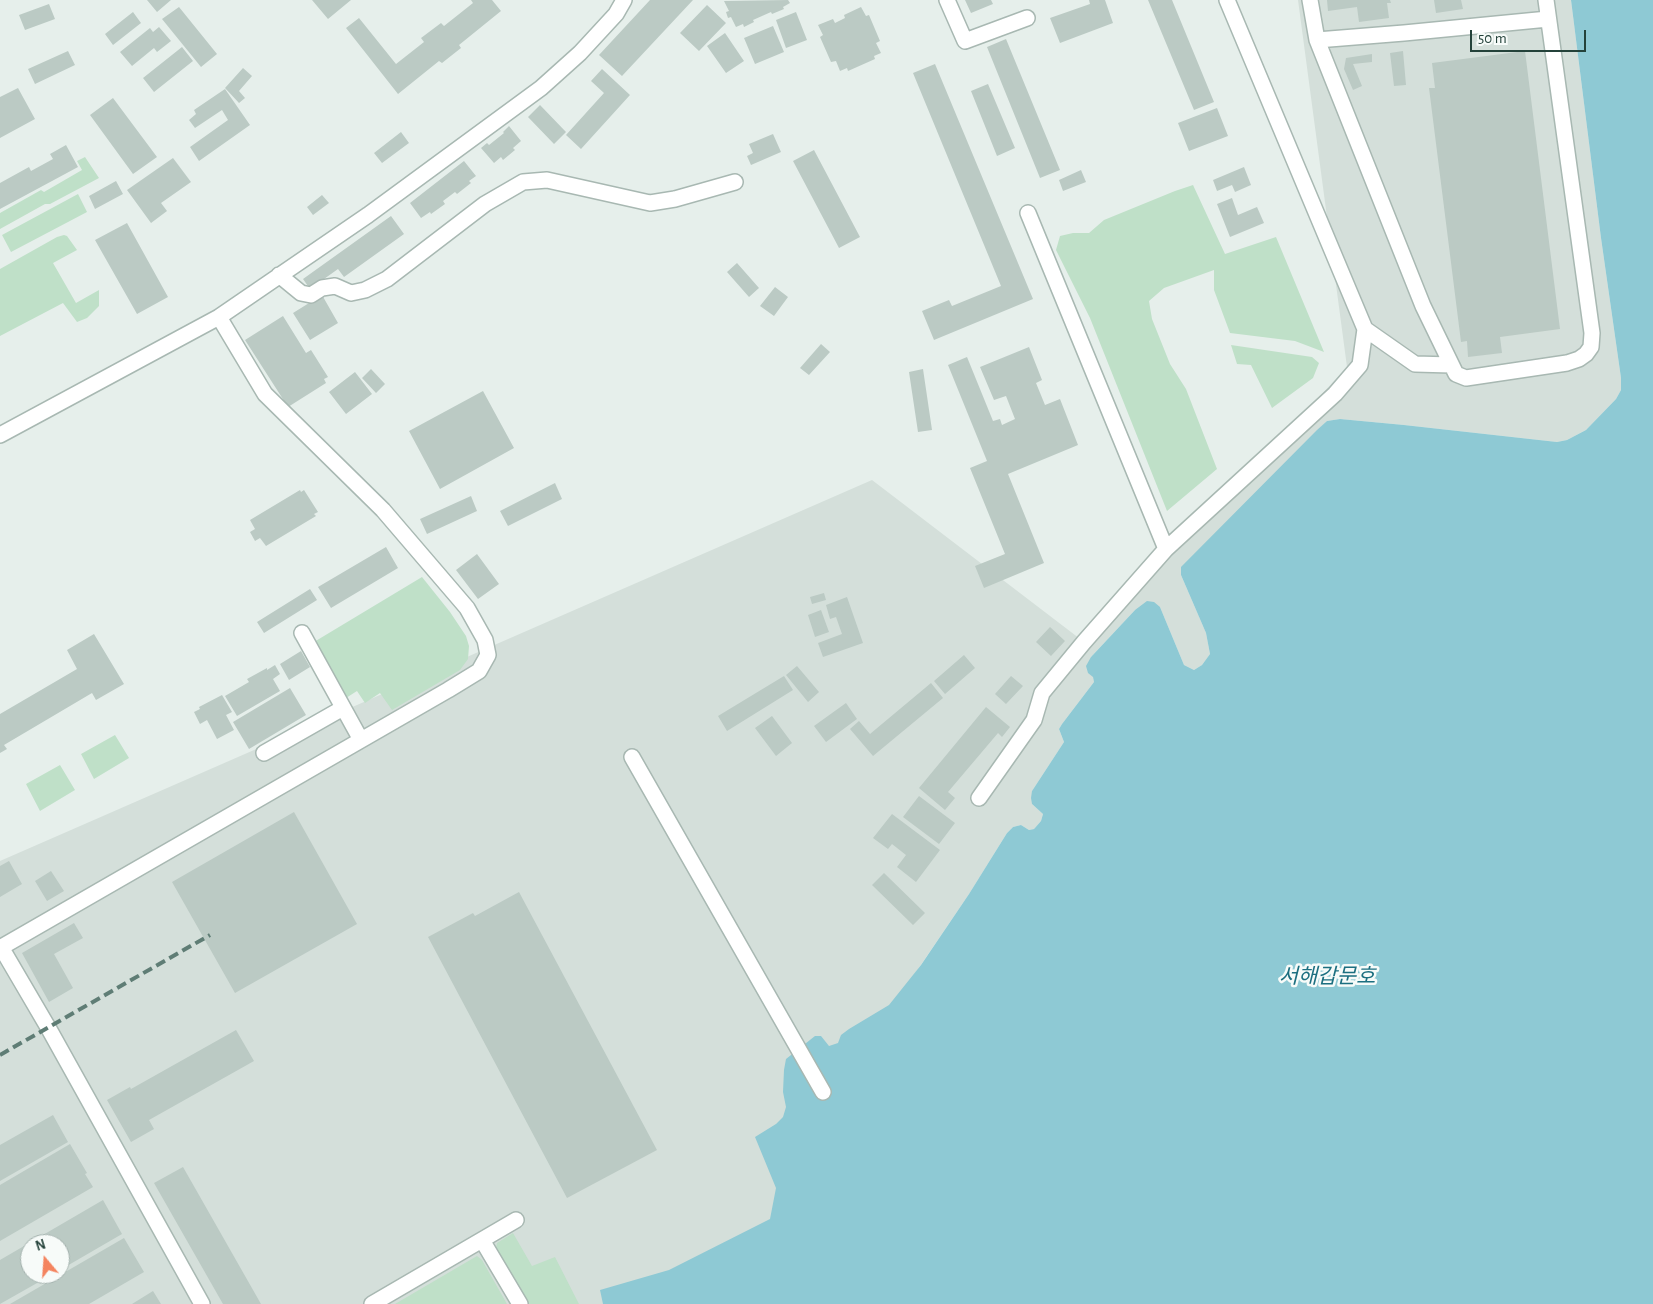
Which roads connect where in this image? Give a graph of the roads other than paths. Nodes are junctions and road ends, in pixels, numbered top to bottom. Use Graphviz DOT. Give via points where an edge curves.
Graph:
graph roads {
  1 [pos="624,0"];
  2 [pos="947,0"];
  3 [pos="1227,0"];
  4 [pos="1310,0"];
  5 [pos="1546,0"];
  6 [pos="1027,18"];
  7 [pos="1548,18"];
  8 [pos="1317,40"];
  9 [pos="735,182"];
  10 [pos="1028,213"];
  11 [pos="279,275"];
  12 [pos="218,317"];
  13 [pos="1365,330"];
  14 [pos="1451,365"];
  15 [pos="0,435"];
  16 [pos="1166,549"];
  17 [pos="302,633"];
  18 [pos="343,708"];
  19 [pos="361,740"];
  20 [pos="264,754"];
  21 [pos="632,757"];
  22 [pos="979,798"];
  23 [pos="1,948"];
  24 [pos="823,1092"];
  25 [pos="516,1220"];
  26 [pos="482,1240"];
  27 [pos="202,1304"];
  28 [pos="372,1304"];
  29 [pos="520,1304"];
  1 -- 11 [label="street" via="616,14 580,53 541,88 368,215"];
  2 -- 6 [label="street" via="965,41"];
  3 -- 13 [label="street"];
  4 -- 8 [label="street"];
  5 -- 7 [label="street"];
  7 -- 8 [label="street"];
  7 -- 14 [label="street" via="1592,333 1591,347 1579,359 1567,363 1466,378 1456,374"];
  8 -- 14 [label="street" via="1423,306"];
  9 -- 11 [label="street" via="650,203 547,180 523,182 486,204 386,280 365,290 351,293 335,286 322,288 311,295 301,293"];
  10 -- 16 [label="street"];
  11 -- 12 [label="street"];
  12 -- 15 [label="street"];
  12 -- 19 [label="street" via="265,394 383,510 467,608 485,640 488,655 479,671"];
  13 -- 14 [label="street" via="1415,364"];
  13 -- 16 [label="street" via="1360,365 1335,394"];
  16 -- 22 [label="street" via="1042,693 1034,720"];
  17 -- 18 [label="street"];
  18 -- 19 [label="street"];
  18 -- 20 [label="street"];
  19 -- 23 [label="street"];
  21 -- 24 [label="street"];
  23 -- 27 [label="street"];
  25 -- 26 [label="street"];
  26 -- 28 [label="street"];
  26 -- 29 [label="street"];
}
